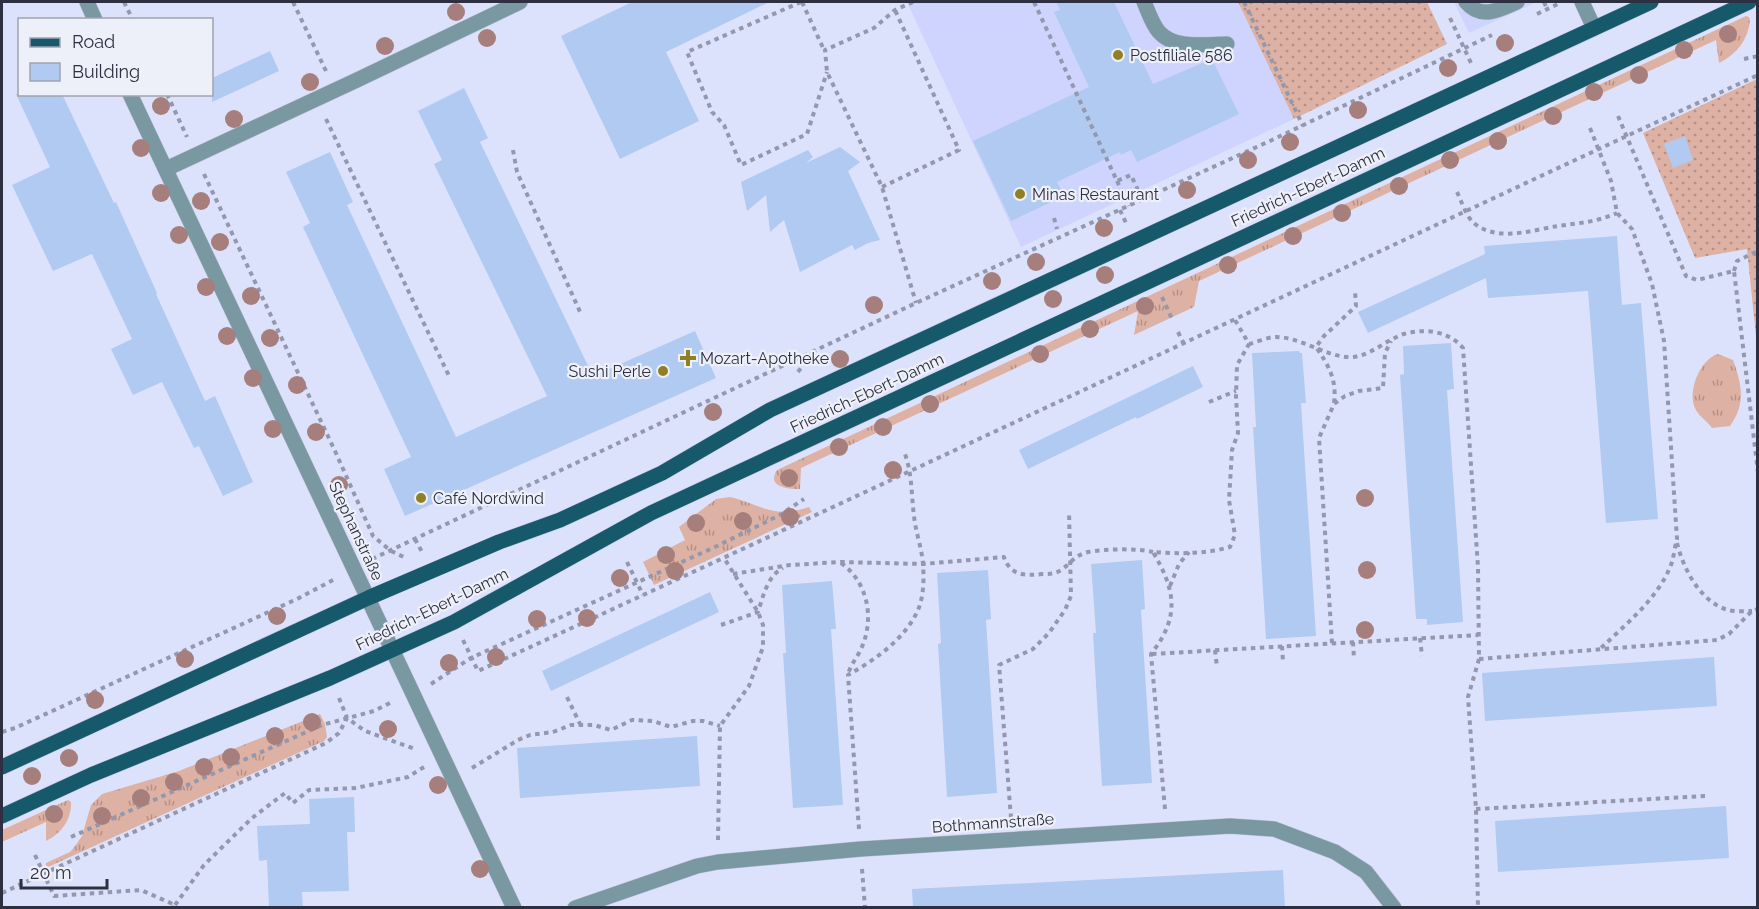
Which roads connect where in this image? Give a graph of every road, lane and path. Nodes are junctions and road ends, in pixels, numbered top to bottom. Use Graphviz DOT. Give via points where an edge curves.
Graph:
graph roads {
  1 [pos="87,2"];
  2 [pos="124,2"];
  3 [pos="293,2"];
  4 [pos="520,2"];
  5 [pos="802,2"];
  6 [pos="914,2"];
  7 [pos="1034,2"];
  8 [pos="1144,2"];
  9 [pos="1244,2"];
  10 [pos="1466,2"];
  11 [pos="1517,2"];
  12 [pos="1544,2"];
  13 [pos="1563,2"];
  14 [pos="1582,2"];
  15 [pos="1651,2"];
  16 [pos="1749,2"];
  17 [pos="1547,9"];
  18 [pos="895,10"];
  19 [pos="1446,11"];
  20 [pos="94,18"];
  21 [pos="132,18"];
  22 [pos="1526,19"];
  23 [pos="1594,28"];
  24 [pos="1495,33"];
  25 [pos="1227,44"];
  26 [pos="1463,48"];
  27 [pos="825,50"];
  28 [pos="1758,56"];
  29 [pos="1744,59"];
  30 [pos="826,72"];
  31 [pos="1758,75"];
  32 [pos="1479,81"];
  33 [pos="335,90"];
  34 [pos="131,96"];
  35 [pos="168,96"];
  36 [pos="317,99"];
  37 [pos="1618,116"];
  38 [pos="1303,126"];
  39 [pos="1590,128"];
  40 [pos="1627,136"];
  41 [pos="1598,149"];
  42 [pos="513,150"];
  43 [pos="196,156"];
  44 [pos="166,169"];
  45 [pos="1117,181"];
  46 [pos="882,187"];
  47 [pos="1457,192"];
  48 [pos="1142,199"];
  49 [pos="1129,206"];
  50 [pos="1120,210"];
  51 [pos="1466,211"];
  52 [pos="1617,213"];
  53 [pos="1054,218"];
  54 [pos="1128,227"];
  55 [pos="1057,228"];
  56 [pos="1758,251"];
  57 [pos="1734,271"];
  58 [pos="1355,291"];
  59 [pos="1160,292"];
  60 [pos="916,303"];
  61 [pos="581,314"];
  62 [pos="1172,319"];
  63 [pos="1235,320"];
  64 [pos="1178,332"];
  65 [pos="1391,340"];
  66 [pos="1184,344"];
  67 [pos="1249,344"];
  68 [pos="1316,348"];
  69 [pos="450,378"];
  70 [pos="1236,391"];
  71 [pos="1209,402"];
  72 [pos="1334,404"];
  73 [pos="905,454"];
  74 [pos="911,470"];
  75 [pos="1758,473"];
  76 [pos="804,499"];
  77 [pos="1069,511"];
  78 [pos="416,539"];
  79 [pos="1677,539"];
  80 [pos="421,550"];
  81 [pos="391,551"];
  82 [pos="1153,552"];
  83 [pos="1189,552"];
  84 [pos="724,558"];
  85 [pos="372,559"];
  86 [pos="1070,561"];
  87 [pos="627,562"];
  88 [pos="841,562"];
  89 [pos="923,564"];
  90 [pos="790,565"];
  91 [pos="733,574"];
  92 [pos="341,576"];
  93 [pos="636,582"];
  94 [pos="1170,587"];
  95 [pos="643,596"];
  96 [pos="368,598"];
  97 [pos="1758,609"];
  98 [pos="1752,611"];
  99 [pos="758,612"];
  100 [pos="721,626"];
  101 [pos="1478,635"];
  102 [pos="461,636"];
  103 [pos="1420,638"];
  104 [pos="1353,642"];
  105 [pos="1332,643"];
  106 [pos="1282,646"];
  107 [pos="1600,649"];
  108 [pos="393,650"];
  109 [pos="1215,650"];
  110 [pos="1151,654"];
  111 [pos="1422,656"];
  112 [pos="471,658"];
  113 [pos="1479,658"];
  114 [pos="1354,659"];
  115 [pos="1283,662"];
  116 [pos="1216,666"];
  117 [pos="848,675"];
  118 [pos="432,684"];
  119 [pos="567,698"];
  120 [pos="391,703"];
  121 [pos="342,705"];
  122 [pos="347,718"];
  123 [pos="580,724"];
  124 [pos="720,726"];
  125 [pos="2,732"];
  126 [pos="442,755"];
  127 [pos="2,767"];
  128 [pos="454,780"];
  129 [pos="1705,796"];
  130 [pos="1476,809"];
  131 [pos="2,816"];
  132 [pos="1167,830"];
  133 [pos="71,837"];
  134 [pos="1012,840"];
  135 [pos="861,849"];
  136 [pos="35,855"];
  137 [pos="718,862"];
  138 [pos="44,874"];
  139 [pos="2,893"];
  140 [pos="174,906"];
  141 [pos="514,908"];
  142 [pos="575,908"];
  143 [pos="865,908"];
  144 [pos="1394,908"];
  145 [pos="1478,908"];
  1 -- 20 [label="street"];
  2 -- 21 [label="path"];
  3 -- 33 [label="path"];
  4 -- 33 [label="street"];
  5 -- 27 [label="path"];
  5 -- 30 [label="path" via="687,52 712,112 724,125 741,165 807,134"];
  6 -- 18 [label="path"];
  7 -- 45 [label="path"];
  8 -- 25 [label="street" via="1158,31 1172,41 1188,45"];
  9 -- 38 [label="path"];
  10 -- 11 [label="street" via="1477,11 1489,13"];
  12 -- 17 [label="path"];
  13 -- 17 [label="path"];
  14 -- 23 [label="street"];
  15 -- 23 [label="main road, Friedrich-Ebert-Damm"];
  16 -- 108 [label="main road, Friedrich-Ebert-Damm" via="651,513 494,601"];
  17 -- 22 [label="path"];
  18 -- 27 [label="path" via="874,28"];
  18 -- 46 [label="path" via="959,150"];
  19 -- 26 [label="path"];
  23 -- 32 [label="main road, Friedrich-Ebert-Damm"];
  24 -- 26 [label="path"];
  26 -- 32 [label="path"];
  26 -- 38 [label="path"];
  27 -- 30 [label="path"];
  28 -- 29 [label="path"];
  30 -- 46 [label="path"];
  31 -- 40 [label="path"];
  32 -- 96 [label="main road, Friedrich-Ebert-Damm" via="770,410 662,473 560,520"];
  33 -- 36 [label="street"];
  34 -- 44 [label="street, Stephanstraße"];
  35 -- 43 [label="path"];
  36 -- 43 [label="street"];
  36 -- 69 [label="path"];
  37 -- 40 [label="path"];
  38 -- 48 [label="path"];
  39 -- 41 [label="path"];
  40 -- 41 [label="path"];
  40 -- 57 [label="path" via="1686,276 1697,280"];
  41 -- 51 [label="path"];
  41 -- 52 [label="path" via="1611,181"];
  42 -- 61 [label="path" via="517,172"];
  43 -- 44 [label="street"];
  43 -- 81 [label="path" via="373,536"];
  44 -- 96 [label="street, Stephanstraße"];
  45 -- 48 [label="path" via="1131,175"];
  45 -- 49 [label="path"];
  46 -- 60 [label="path"];
  47 -- 51 [label="path"];
  48 -- 49 [label="path"];
  49 -- 50 [label="path"];
  50 -- 54 [label="path"];
  50 -- 60 [label="path"];
  51 -- 52 [label="path" via="1470,219 1486,230 1512,234 1589,223"];
  51 -- 63 [label="path"];
  52 -- 79 [label="path" via="1632,229 1652,284 1664,341"];
  53 -- 55 [label="path"];
  56 -- 57 [label="path" via="1737,261"];
  57 -- 75 [label="path"];
  58 -- 68 [label="path" via="1356,306"];
  59 -- 62 [label="path"];
  60 -- 78 [label="path"];
  63 -- 66 [label="path"];
  63 -- 67 [label="path"];
  64 -- 66 [label="path"];
  65 -- 68 [label="path" via="1371,352 1348,357"];
  65 -- 72 [label="path" via="1385,353 1383,388 1359,391"];
  65 -- 101 [label="path" via="1425,331 1456,340 1463,348 1478,558"];
  66 -- 74 [label="path"];
  67 -- 68 [label="path" via="1276,337"];
  67 -- 70 [label="path" via="1237,365"];
  68 -- 72 [label="path" via="1330,368"];
  70 -- 71 [label="path"];
  70 -- 83 [label="path" via="1238,433 1232,450 1229,500 1235,535 1230,547"];
  72 -- 105 [label="path" via="1319,438"];
  73 -- 74 [label="path"];
  74 -- 84 [label="path"];
  74 -- 89 [label="path" via="914,521"];
  76 -- 93 [label="path" via="780,515"];
  77 -- 86 [label="path"];
  78 -- 80 [label="path"];
  78 -- 81 [label="path"];
  79 -- 98 [label="path" via="1688,572 1714,603 1729,610"];
  79 -- 107 [label="path" via="1661,585"];
  81 -- 85 [label="path"];
  82 -- 83 [label="path"];
  82 -- 86 [label="path" via="1088,552"];
  82 -- 94 [label="path"];
  83 -- 94 [label="path" via="1179,564"];
  84 -- 91 [label="path"];
  84 -- 95 [label="path"];
  86 -- 89 [label="path" via="1060,571 1031,575 1015,572 1004,558"];
  86 -- 134 [label="path" via="1071,596 1060,618 1033,648 999,666"];
  87 -- 93 [label="path"];
  88 -- 89 [label="path"];
  88 -- 90 [label="path"];
  88 -- 117 [label="path" via="861,582 867,609 863,645"];
  89 -- 117 [label="path" via="919,609 887,649"];
  90 -- 91 [label="path"];
  90 -- 99 [label="path" via="769,582"];
  91 -- 99 [label="path"];
  92 -- 125 [label="path"];
  93 -- 95 [label="path"];
  93 -- 112 [label="path"];
  94 -- 110 [label="path" via="1173,609 1169,625"];
  95 -- 112 [label="path" via="478,671"];
  96 -- 108 [label="street, Stephanstraße"];
  96 -- 127 [label="main road, Friedrich-Ebert-Damm"];
  97 -- 98 [label="path"];
  98 -- 107 [label="path" via="1729,634 1717,640"];
  99 -- 100 [label="path"];
  99 -- 124 [label="path" via="763,625 763,647 749,686"];
  101 -- 103 [label="path"];
  101 -- 113 [label="path"];
  102 -- 112 [label="path"];
  103 -- 104 [label="path"];
  103 -- 111 [label="path"];
  104 -- 105 [label="path"];
  104 -- 114 [label="path"];
  105 -- 106 [label="path"];
  106 -- 109 [label="path"];
  106 -- 115 [label="path"];
  107 -- 113 [label="path"];
  108 -- 126 [label="street, Stephanstraße"];
  108 -- 131 [label="main road, Friedrich-Ebert-Damm"];
  109 -- 110 [label="path"];
  109 -- 116 [label="path"];
  110 -- 132 [label="path"];
  112 -- 118 [label="path"];
  113 -- 130 [label="path" via="1468,697"];
  117 -- 135 [label="path"];
  119 -- 123 [label="path"];
  120 -- 122 [label="path"];
  121 -- 122 [label="path"];
  122 -- 126 [label="path" via="365,731"];
  122 -- 133 [label="path" via="322,725"];
  122 -- 138 [label="path" via="339,733 326,743"];
  123 -- 124 [label="path" via="612,730 632,720 671,727 693,721"];
  123 -- 128 [label="path" via="530,735"];
  124 -- 137 [label="path"];
  126 -- 128 [label="street, Stephanstraße"];
  126 -- 140 [label="path" via="408,777 356,789 309,790 293,803 285,793 252,818 204,865"];
  128 -- 141 [label="street, Stephanstraße"];
  129 -- 130 [label="path"];
  130 -- 145 [label="path"];
  132 -- 134 [label="street, Bothmannstraße"];
  132 -- 144 [label="street, Bothmannstraße" via="1230,826 1274,829 1335,852 1366,872"];
  134 -- 135 [label="street, Bothmannstraße"];
  135 -- 137 [label="street, Bothmannstraße"];
  135 -- 143 [label="path"];
  136 -- 138 [label="path"];
  137 -- 142 [label="street, Bothmannstraße"];
  138 -- 139 [label="path"];
  138 -- 140 [label="path" via="54,896 141,890"];
}
